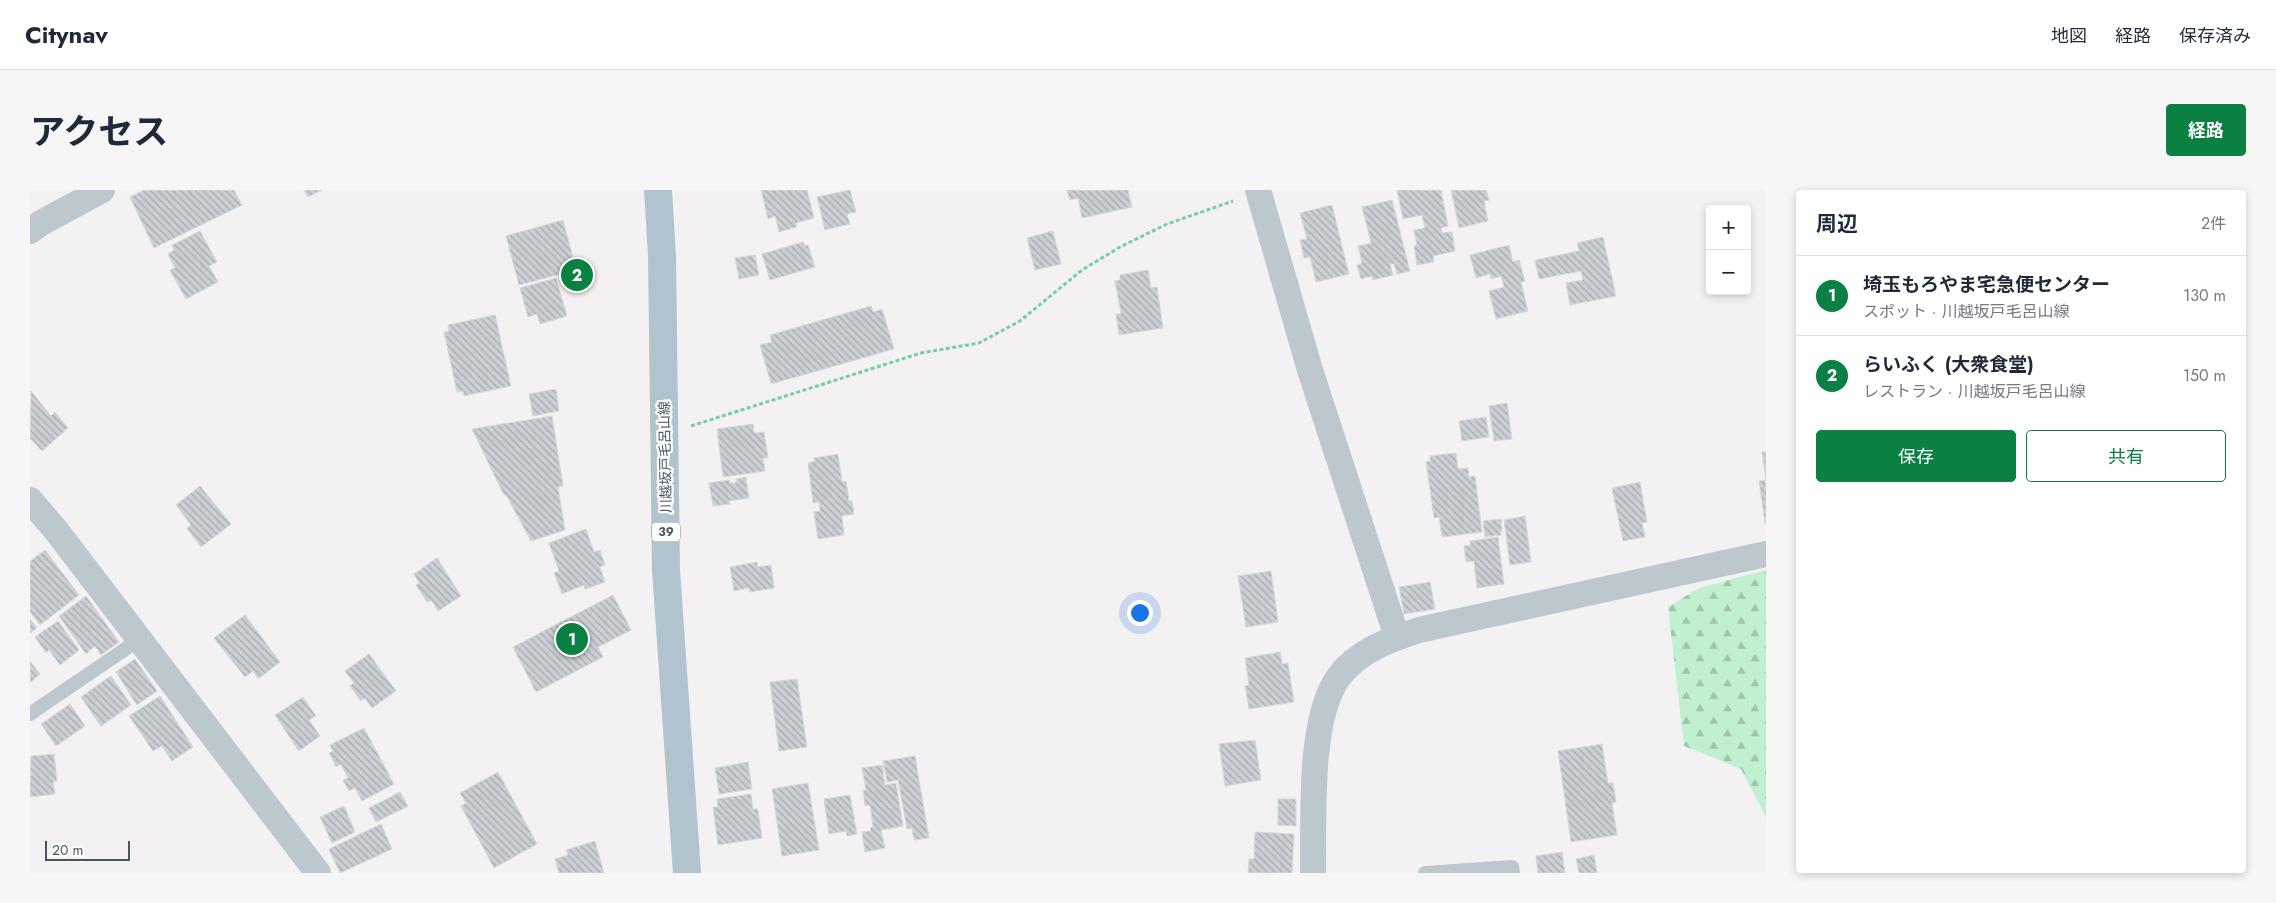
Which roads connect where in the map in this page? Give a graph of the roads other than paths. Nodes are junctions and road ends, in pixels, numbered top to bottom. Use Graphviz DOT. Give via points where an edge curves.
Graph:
graph roads {
  1 [pos="102,190"];
  2 [pos="658,190"];
  3 [pos="1263,192"];
  4 [pos="30,232"];
  5 [pos="30,500"];
  6 [pos="1766,554"];
  7 [pos="1397,637"];
  8 [pos="140,639"];
  9 [pos="30,714"];
  10 [pos="318,873"];
  11 [pos="687,873"];
  12 [pos="1313,873"];
  13 [pos="1425,873"];
  14 [pos="1513,873"];
  1 -- 4 [label="street"];
  2 -- 11 [label="main road, 川越坂戸毛呂山線 / 39" via="667,580"];
  3 -- 7 [label="street" via="1310,370"];
  5 -- 8 [label="street"];
  6 -- 7 [label="street"];
  7 -- 12 [label="street" via="1354,661 1338,677 1328,694 1316,761"];
  8 -- 9 [label="lane"];
  8 -- 10 [label="street"];
  13 -- 14 [label="lane" via="1512,867"];
}
